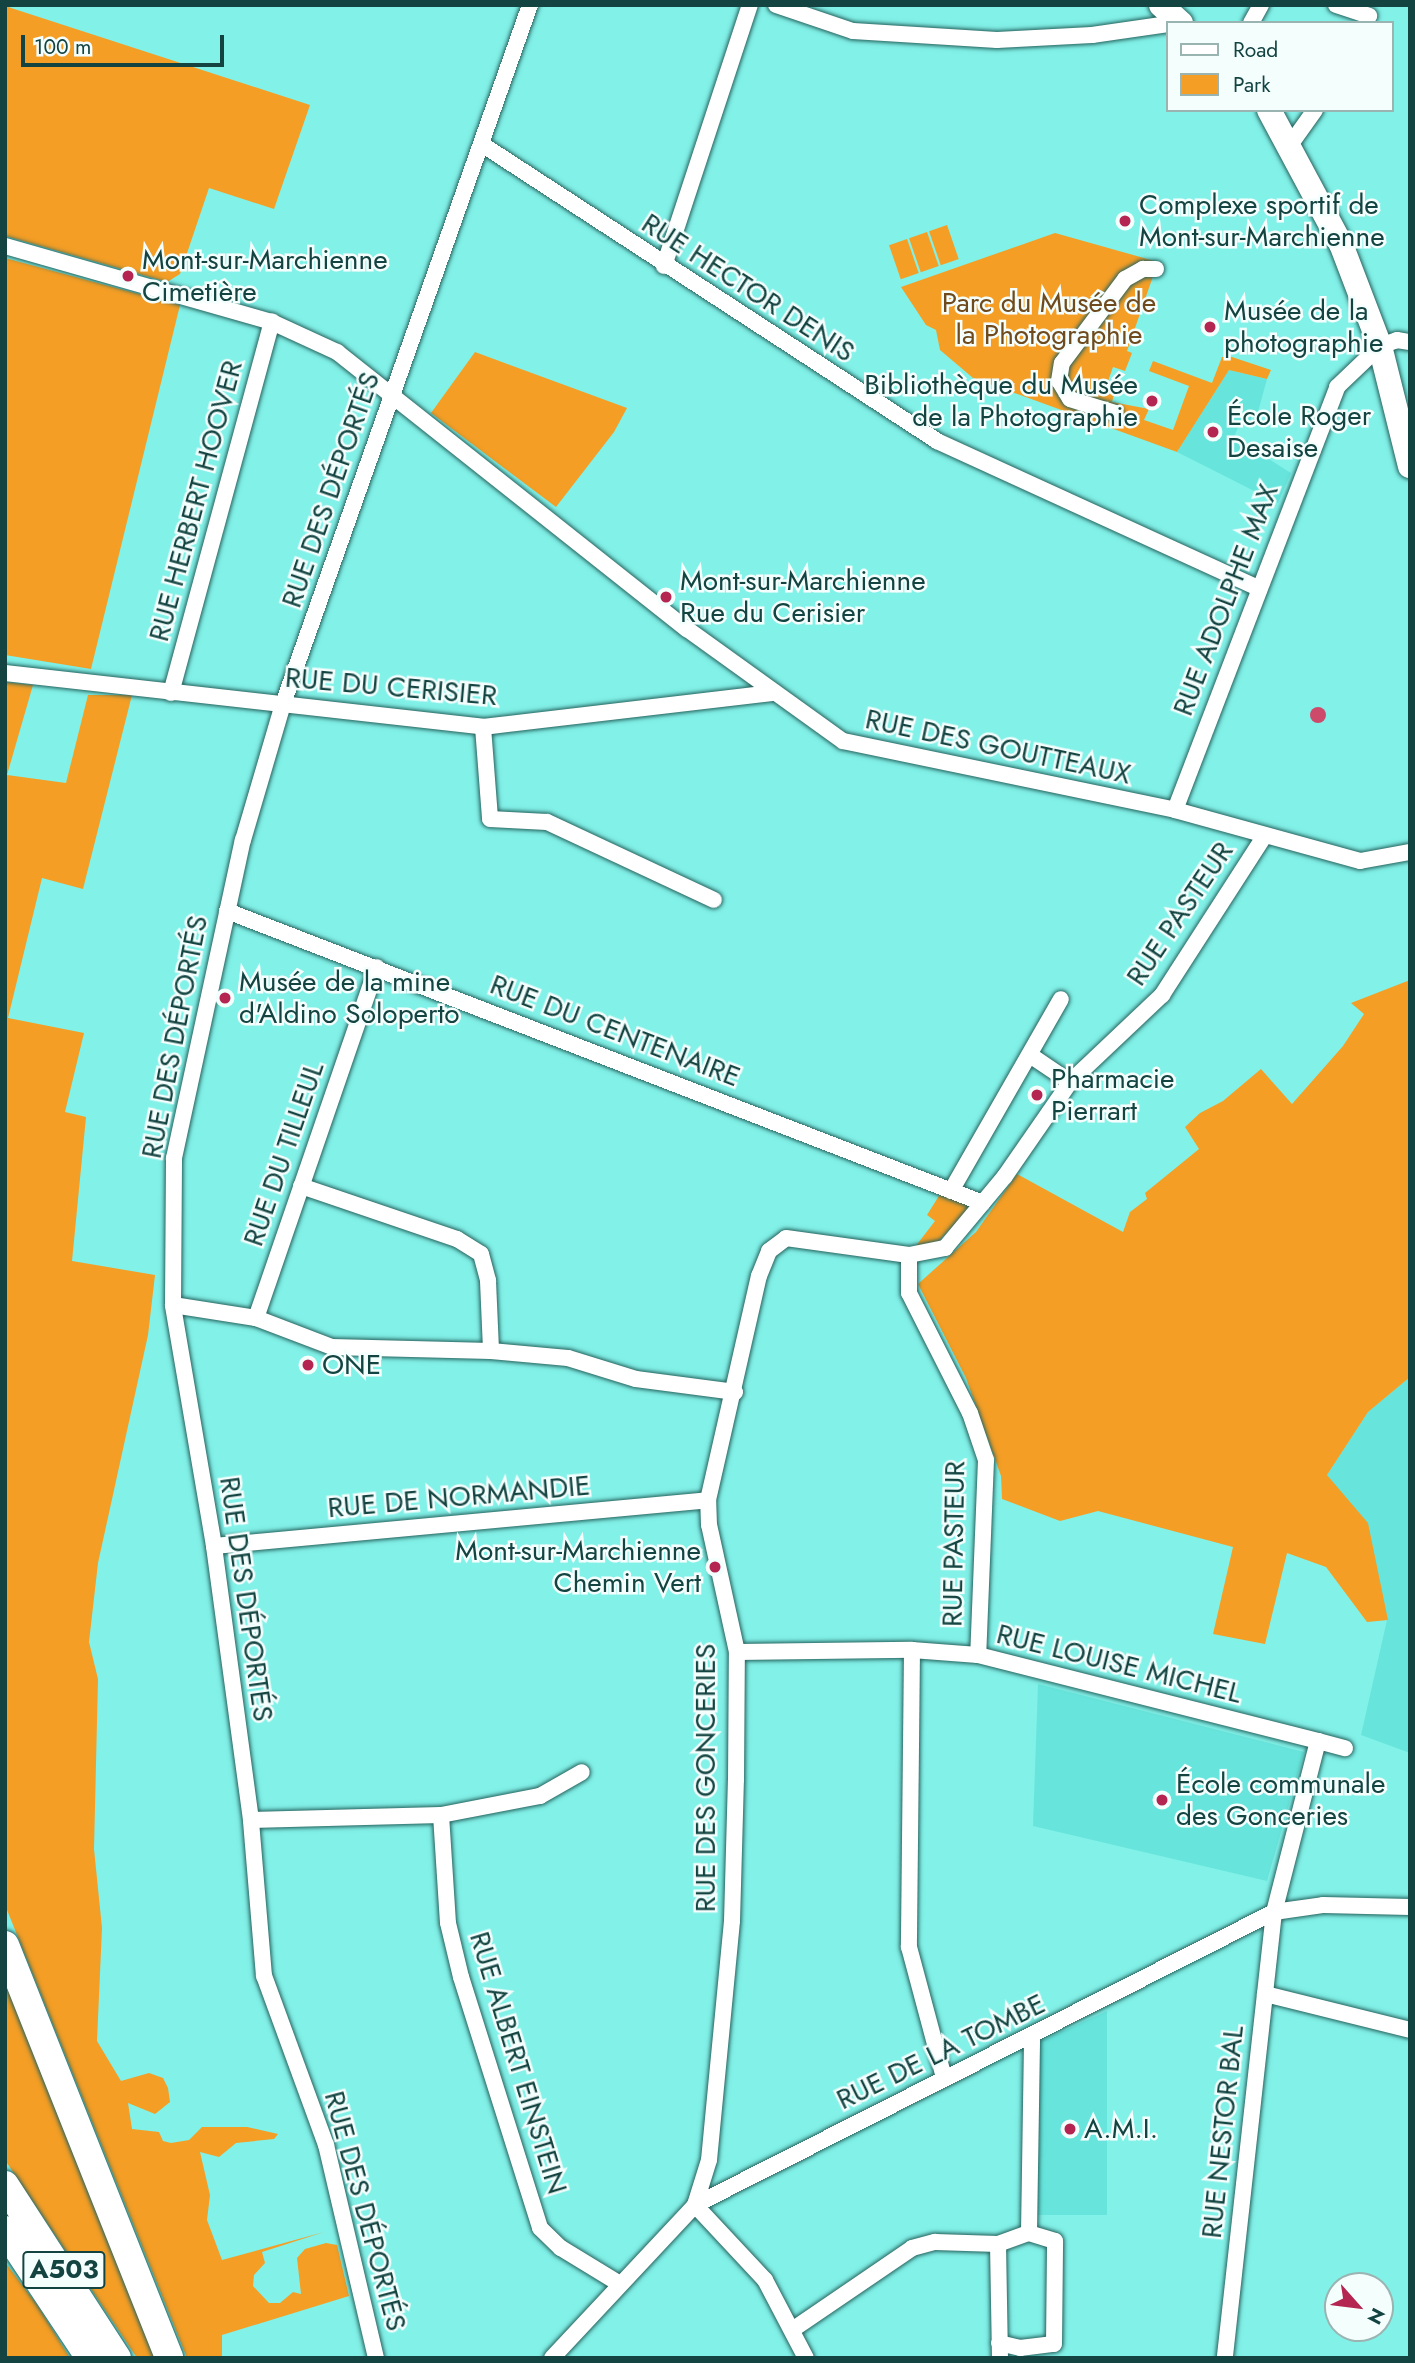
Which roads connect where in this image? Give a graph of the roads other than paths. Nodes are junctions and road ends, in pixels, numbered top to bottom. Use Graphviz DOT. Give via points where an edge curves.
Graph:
graph roads {
  1 [pos="530,5"];
  2 [pos="750,5"];
  3 [pos="776,5"];
  4 [pos="1161,5"];
  5 [pos="1261,5"];
  6 [pos="1336,5"];
  7 [pos="1371,15"];
  8 [pos="1178,21"];
  9 [pos="1252,21"];
  10 [pos="1166,24"];
  11 [pos="1270,112"];
  12 [pos="1314,112"];
  13 [pos="483,145"];
  14 [pos="1290,145"];
  15 [pos="5,246"];
  16 [pos="664,266"];
  17 [pos="1156,269"];
  18 [pos="272,322"];
  19 [pos="1410,342"];
  20 [pos="1380,346"];
  21 [pos="391,393"];
  22 [pos="1115,413"];
  23 [pos="1410,466"];
  24 [pos="1258,588"];
  25 [pos="5,673"];
  26 [pos="772,693"];
  27 [pos="171,694"];
  28 [pos="284,704"];
  29 [pos="483,727"];
  30 [pos="1175,810"];
  31 [pos="1264,837"];
  32 [pos="1410,852"];
  33 [pos="714,900"];
  34 [pos="227,911"];
  35 [pos="377,967"];
  36 [pos="1061,999"];
  37 [pos="1030,1055"];
  38 [pos="1070,1082"];
  39 [pos="301,1186"];
  40 [pos="951,1191"];
  41 [pos="983,1203"];
  42 [pos="909,1255"];
  43 [pos="173,1305"];
  44 [pos="256,1318"];
  45 [pos="491,1351"];
  46 [pos="735,1392"];
  47 [pos="708,1500"];
  48 [pos="214,1546"];
  49 [pos="912,1650"];
  50 [pos="737,1652"];
  51 [pos="978,1655"];
  52 [pos="1318,1741"];
  53 [pos="1345,1748"];
  54 [pos="582,1772"];
  55 [pos="442,1815"];
  56 [pos="251,1820"];
  57 [pos="1410,1907"];
  58 [pos="1274,1912"];
  59 [pos="5,1945"];
  60 [pos="1265,1994"];
  61 [pos="1410,2030"];
  62 [pos="1032,2036"];
  63 [pos="944,2078"];
  64 [pos="5,2185"];
  65 [pos="695,2204"];
  66 [pos="5,2230"];
  67 [pos="1029,2233"];
  68 [pos="998,2244"];
  69 [pos="620,2284"];
  70 [pos="792,2330"];
  71 [pos="1000,2350"];
  72 [pos="89,2358"];
  73 [pos="117,2358"];
  74 [pos="169,2358"];
  75 [pos="376,2358"];
  76 [pos="552,2358"];
  77 [pos="806,2358"];
  78 [pos="1225,2358"];
  1 -- 13 [label="street, RUE DES DÉPORTÉS"];
  2 -- 16 [label="street"];
  3 -- 10 [label="street" via="853,31 997,40 1092,35"];
  4 -- 8 [label="main road"];
  5 -- 9 [label="street"];
  6 -- 7 [label="street"];
  11 -- 14 [label="main road"];
  12 -- 14 [label="street"];
  13 -- 16 [label="street, RUE HECTOR DENIS"];
  13 -- 21 [label="street, RUE DES DÉPORTÉS"];
  14 -- 20 [label="main road" via="1341,244"];
  15 -- 18 [label="street, RUE DES GOUTTEAUX"];
  16 -- 24 [label="street, RUE HECTOR DENIS" via="937,441"];
  17 -- 22 [label="street" via="1143,269 1125,279 1062,363 1059,381 1070,399"];
  18 -- 21 [label="street, RUE DES GOUTTEAUX" via="337,352"];
  18 -- 27 [label="street, RUE HERBERT HOOVER"];
  19 -- 20 [label="street" via="1397,340"];
  20 -- 23 [label="main road"];
  20 -- 24 [label="street, RUE ADOLPHE MAX" via="1338,387"];
  21 -- 26 [label="street, RUE DES GOUTTEAUX"];
  21 -- 28 [label="street, RUE DES DÉPORTÉS"];
  24 -- 30 [label="street, RUE ADOLPHE MAX"];
  25 -- 27 [label="street, RUE DU CERISIER"];
  26 -- 29 [label="street, RUE DU CERISIER"];
  26 -- 30 [label="street, RUE DES GOUTTEAUX" via="843,741"];
  27 -- 28 [label="street, RUE DU CERISIER"];
  28 -- 29 [label="street, RUE DU CERISIER"];
  28 -- 34 [label="street, RUE DES DÉPORTÉS" via="243,839"];
  29 -- 33 [label="street" via="490,818 547,822"];
  30 -- 31 [label="street, RUE DES GOUTTEAUX"];
  31 -- 32 [label="street, RUE DES GOUTTEAUX" via="1360,861"];
  31 -- 38 [label="street, RUE PASTEUR" via="1162,995"];
  34 -- 35 [label="street, RUE DU CENTENAIRE"];
  34 -- 43 [label="street, RUE DES DÉPORTÉS" via="174,1158"];
  35 -- 39 [label="street, RUE DU TILLEUL"];
  35 -- 40 [label="street, RUE DU CENTENAIRE"];
  36 -- 37 [label="street"];
  37 -- 38 [label="street"];
  37 -- 40 [label="street"];
  38 -- 41 [label="street, RUE PASTEUR"];
  39 -- 44 [label="street, RUE DU TILLEUL"];
  39 -- 45 [label="street" via="457,1239 481,1254 488,1281"];
  40 -- 41 [label="street, RUE DU CENTENAIRE"];
  41 -- 42 [label="street, RUE PASTEUR" via="945,1248"];
  42 -- 46 [label="street, RUE DES GONCERIES" via="786,1238 769,1251 759,1276"];
  42 -- 51 [label="street, RUE PASTEUR" via="909,1293 970,1413 986,1460"];
  43 -- 44 [label="street"];
  43 -- 48 [label="street, RUE DES DÉPORTÉS"];
  44 -- 45 [label="street" via="332,1347"];
  45 -- 46 [label="street" via="568,1358 636,1379"];
  46 -- 47 [label="street, RUE DES GONCERIES"];
  47 -- 48 [label="street, RUE DE NORMANDIE"];
  47 -- 50 [label="street, RUE DES GONCERIES" via="709,1525"];
  48 -- 56 [label="street, RUE DES DÉPORTÉS"];
  49 -- 50 [label="street, RUE LOUISE MICHEL"];
  49 -- 51 [label="street, RUE LOUISE MICHEL"];
  49 -- 63 [label="street" via="909,1947"];
  50 -- 65 [label="street, RUE DES GONCERIES" via="732,1922 709,2160"];
  51 -- 52 [label="street, RUE LOUISE MICHEL"];
  52 -- 53 [label="street, RUE LOUISE MICHEL"];
  52 -- 58 [label="street"];
  54 -- 55 [label="street" via="540,1797"];
  55 -- 56 [label="street"];
  55 -- 69 [label="street, RUE ALBERT EINSTEIN" via="449,1923 461,1977 540,2228 561,2248"];
  56 -- 75 [label="street, RUE DES DÉPORTÉS" via="264,1976 326,2145"];
  57 -- 58 [label="street, RUE DE LA TOMBE" via="1323,1905"];
  58 -- 60 [label="street, RUE NESTOR BAL"];
  58 -- 62 [label="street, RUE DE LA TOMBE"];
  59 -- 74 [label="highway"];
  60 -- 61 [label="street"];
  60 -- 78 [label="street, RUE NESTOR BAL"];
  62 -- 63 [label="street, RUE DE LA TOMBE"];
  62 -- 67 [label="street"];
  63 -- 65 [label="street, RUE DE LA TOMBE"];
  64 -- 73 [label="highway, A503"];
  65 -- 69 [label="street, RUE DE LA TOMBE"];
  65 -- 70 [label="street" via="765,2280"];
  66 -- 72 [label="highway, A503"];
  67 -- 68 [label="street"];
  67 -- 71 [label="street" via="1055,2241 1054,2344"];
  68 -- 70 [label="street" via="935,2242 912,2248"];
  68 -- 71 [label="street"];
  69 -- 76 [label="street, RUE DE LA TOMBE"];
  70 -- 77 [label="street"];
}
